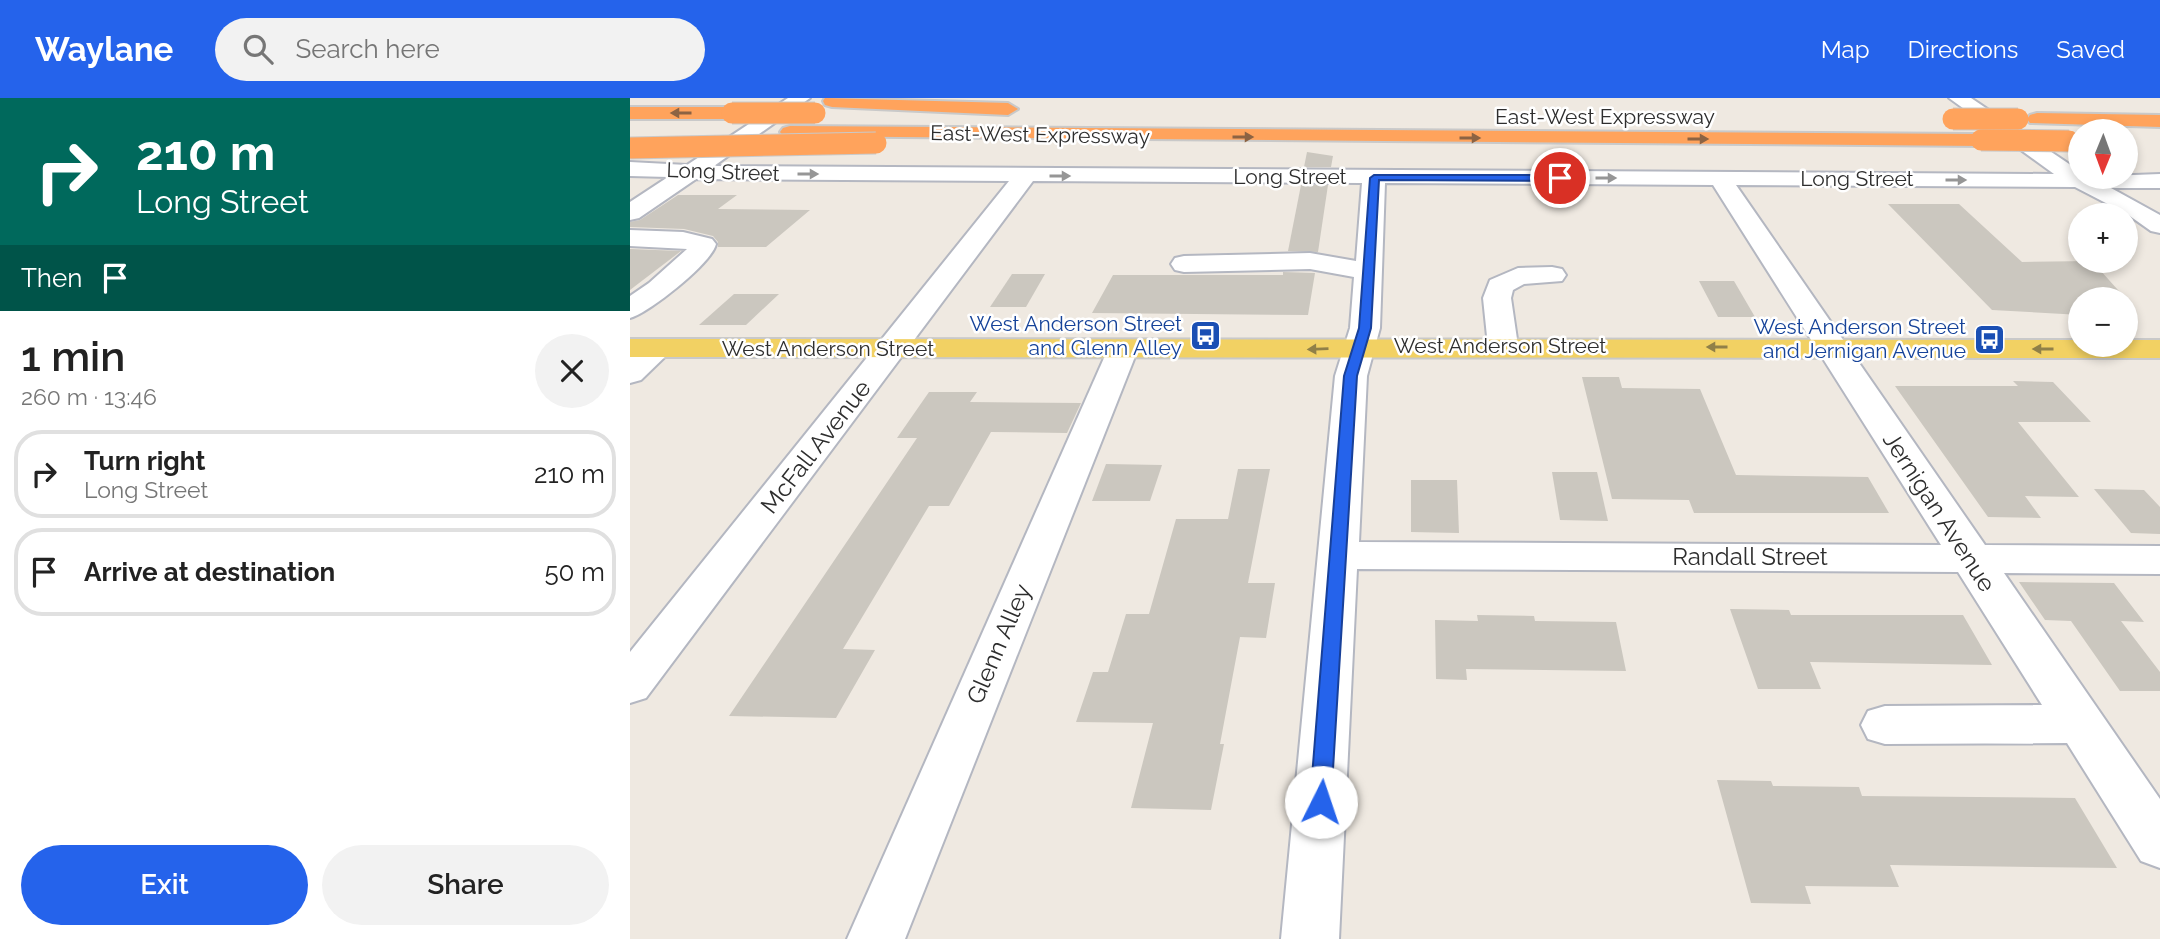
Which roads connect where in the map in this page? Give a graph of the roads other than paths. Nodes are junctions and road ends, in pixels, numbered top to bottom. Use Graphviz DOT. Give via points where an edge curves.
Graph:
graph roads {
  1 [pos="754,99"];
  2 [pos="725,106"];
  3 [pos="808,106"];
  4 [pos="1025,110"];
  5 [pos="1950,112"];
  6 [pos="630,113"];
  7 [pos="1199,115"];
  8 [pos="2160,121"];
  9 [pos="630,131"];
  10 [pos="1174,136"];
  11 [pos="2068,141"];
  12 [pos="630,148"];
  13 [pos="630,169"];
  14 [pos="691,172"];
  15 [pos="1026,175"];
  16 [pos="2068,175"];
  17 [pos="1374,178"];
  18 [pos="1720,178"];
  19 [pos="2068,180"];
  20 [pos="2138,181"];
  21 [pos="2160,181"];
  22 [pos="2085,189"];
  23 [pos="2096,189"];
  24 [pos="2096,203"];
  25 [pos="630,212"];
  26 [pos="2138,231"];
  27 [pos="2156,236"];
  28 [pos="630,238"];
  29 [pos="1184,264"];
  30 [pos="1369,271"];
  31 [pos="1552,275"];
  32 [pos="630,309"];
  33 [pos="1503,346"];
  34 [pos="1359,347"];
  35 [pos="644,348"];
  36 [pos="1831,348"];
  37 [pos="893,349"];
  38 [pos="1122,349"];
  39 [pos="2160,349"];
  40 [pos="630,373"];
  41 [pos="1340,555"];
  42 [pos="1970,559"];
  43 [pos="2160,561"];
  44 [pos="630,685"];
  45 [pos="1885,724"];
  46 [pos="2080,724"];
  47 [pos="2160,844"];
  48 [pos="876,939"];
  49 [pos="1310,939"];
  1 -- 2 [label="highway"];
  1 -- 4 [label="highway"];
  2 -- 3 [label="highway, East-West Expressway, bridge"];
  2 -- 6 [label="highway, East-West Expressway, one-way"];
  3 -- 7 [label="highway, East-West Expressway"];
  3 -- 14 [label="street"];
  5 -- 8 [label="highway, bridge"];
  5 -- 16 [label="street"];
  9 -- 10 [label="highway, East-West Expressway"];
  10 -- 11 [label="highway, East-West Expressway, one-way, bridge"];
  10 -- 12 [label="highway, bridge"];
  13 -- 14 [label="street, Long Street"];
  14 -- 15 [label="street, Long Street, one-way"];
  14 -- 25 [label="street"];
  15 -- 17 [label="street, Long Street, one-way"];
  15 -- 37 [label="street, McFall Avenue"];
  17 -- 18 [label="street, Long Street, one-way"];
  17 -- 30 [label="street"];
  18 -- 19 [label="street, Long Street, one-way"];
  18 -- 36 [label="street, Jernigan Avenue"];
  20 -- 21 [label="street, Long Street"];
  22 -- 24 [label="street"];
  23 -- 27 [label="street" via="2136,209"];
  26 -- 27 [label="street"];
  28 -- 32 [label="street" via="703,244 660,289"];
  29 -- 30 [label="street" via="1310,261"];
  30 -- 34 [label="street"];
  31 -- 33 [label="street" via="1518,276 1500,286 1497,298"];
  33 -- 34 [label="main road, West Anderson Street"];
  36 -- 33 [label="main road, West Anderson Street, one-way"];
  34 -- 38 [label="main road, West Anderson Street, one-way"];
  34 -- 41 [label="street" via="1351,376"];
  35 -- 37 [label="main road, West Anderson Street"];
  35 -- 40 [label="street"];
  39 -- 36 [label="main road, West Anderson Street, one-way"];
  36 -- 42 [label="street, Jernigan Avenue"];
  37 -- 38 [label="main road, West Anderson Street"];
  37 -- 44 [label="street, McFall Avenue"];
  38 -- 48 [label="street, Glenn Alley"];
  41 -- 42 [label="street, Randall Street"];
  41 -- 49 [label="street"];
  42 -- 43 [label="street, Randall Street"];
  42 -- 46 [label="street, Jernigan Avenue"];
  45 -- 46 [label="street"];
  46 -- 47 [label="street, Jernigan Avenue"];
}
